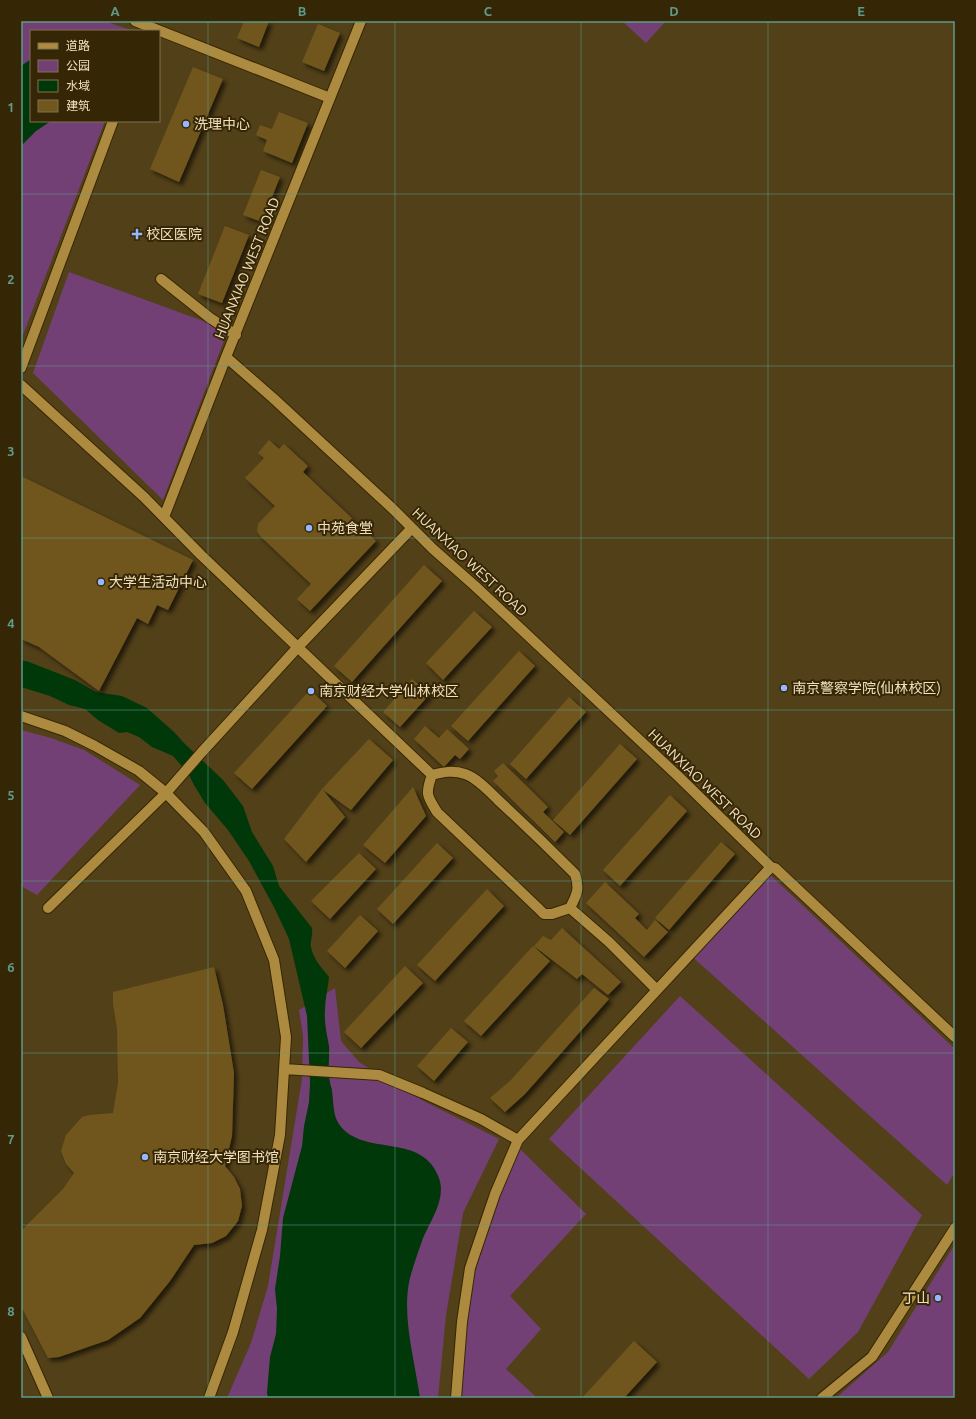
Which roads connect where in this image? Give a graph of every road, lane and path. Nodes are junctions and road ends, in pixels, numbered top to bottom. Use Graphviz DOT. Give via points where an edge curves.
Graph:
graph roads {
  1 [pos="134,21"];
  2 [pos="361,21"];
  3 [pos="149,26"];
  4 [pos="159,30"];
  5 [pos="160,30"];
  6 [pos="330,98"];
  7 [pos="113,122"];
  8 [pos="161,279"];
  9 [pos="236,335"];
  10 [pos="226,357"];
  11 [pos="21,368"];
  12 [pos="21,385"];
  13 [pos="164,517"];
  14 [pos="412,528"];
  15 [pos="298,647"];
  16 [pos="21,716"];
  17 [pos="432,775"];
  18 [pos="166,793"];
  19 [pos="771,867"];
  20 [pos="48,908"];
  21 [pos="570,908"];
  22 [pos="657,990"];
  23 [pos="955,1037"];
  24 [pos="284,1069"];
  25 [pos="518,1140"];
  26 [pos="955,1228"];
  27 [pos="21,1337"];
  28 [pos="48,1398"];
  29 [pos="209,1398"];
  30 [pos="456,1398"];
  31 [pos="822,1398"];
  1 -- 3 [label="street"];
  2 -- 6 [label="street, HUANXIAO WEST ROAD"];
  3 -- 4 [label="street"];
  5 -- 6 [label="street"];
  6 -- 9 [label="street, HUANXIAO WEST ROAD"];
  7 -- 11 [label="street"];
  8 -- 9 [label="street"];
  9 -- 10 [label="street, HUANXIAO WEST ROAD"];
  10 -- 13 [label="street"];
  10 -- 14 [label="street, HUANXIAO WEST ROAD"];
  12 -- 13 [label="street"];
  13 -- 15 [label="street"];
  14 -- 15 [label="street"];
  14 -- 19 [label="street, HUANXIAO WEST ROAD" via="679,777"];
  15 -- 17 [label="street"];
  15 -- 18 [label="street"];
  16 -- 18 [label="street" via="65,731 95,746 139,771"];
  17 -- 21 [label="street" via="428,785 428,798 437,812 544,914"];
  17 -- 21 [label="street" via="444,771 466,774 488,790 519,819 575,874 579,884"];
  18 -- 20 [label="street"];
  18 -- 24 [label="street" via="204,832 246,891 274,960 286,1037"];
  19 -- 22 [label="street"];
  19 -- 23 [label="street, HUANXIAO WEST ROAD"];
  21 -- 22 [label="street" via="609,942"];
  22 -- 25 [label="street"];
  24 -- 25 [label="street" via="379,1075 481,1119"];
  24 -- 29 [label="street" via="280,1135 262,1230 233,1332"];
  25 -- 30 [label="street" via="495,1194 470,1268 462,1322"];
  26 -- 31 [label="street" via="872,1357"];
  27 -- 28 [label="street"];
}
